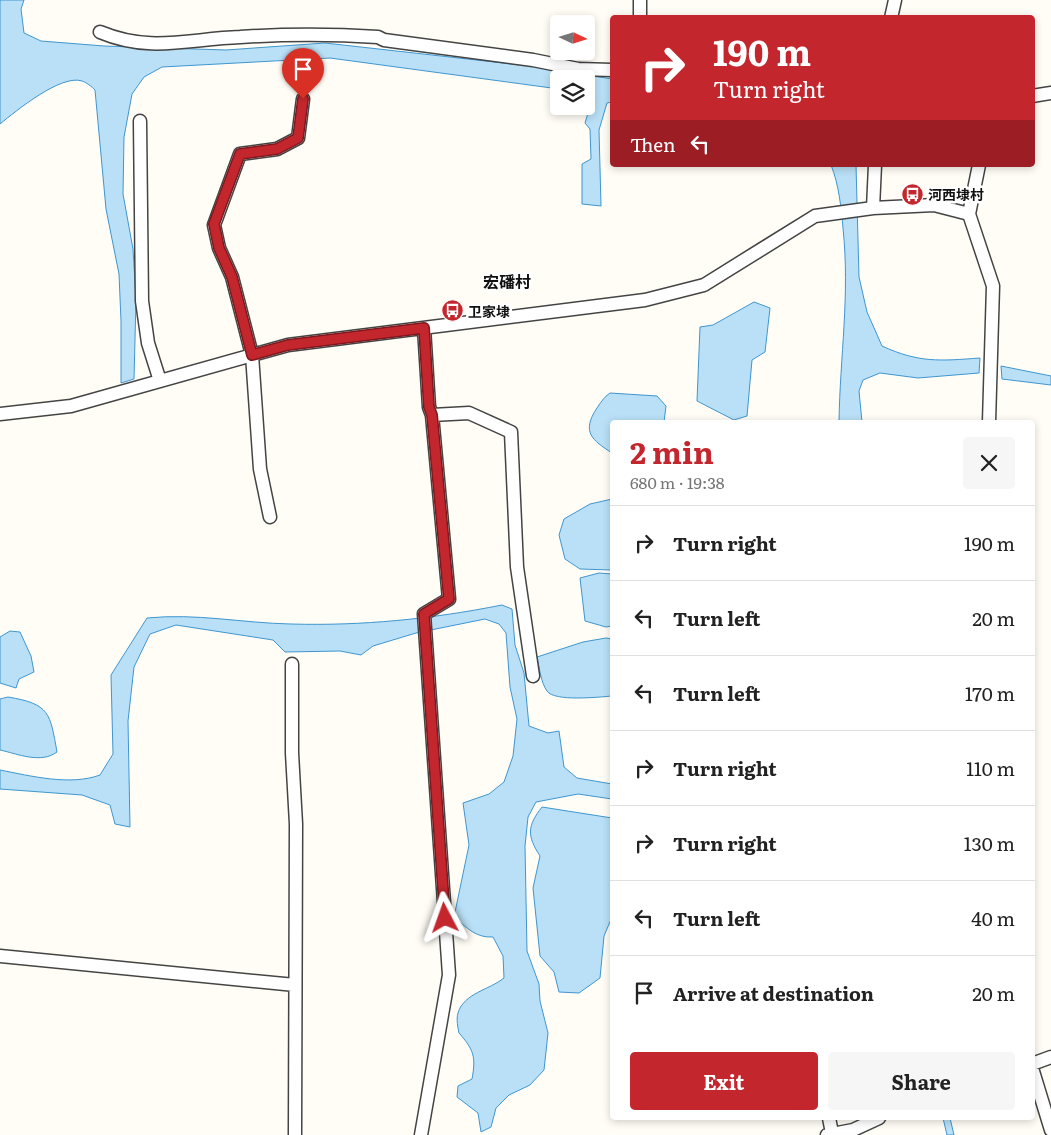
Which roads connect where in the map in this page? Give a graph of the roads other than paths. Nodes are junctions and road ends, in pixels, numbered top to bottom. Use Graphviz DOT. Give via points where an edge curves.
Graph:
graph roads {
  1 [pos="640,0"];
  2 [pos="895,0"];
  3 [pos="640,15"];
  4 [pos="892,15"];
  5 [pos="100,32"];
  6 [pos="610,70"];
  7 [pos="1051,93"];
  8 [pos="1035,96"];
  9 [pos="303,99"];
  10 [pos="140,121"];
  11 [pos="874,167"];
  12 [pos="978,167"];
  13 [pos="868,209"];
  14 [pos="969,214"];
  15 [pos="424,328"];
  16 [pos="252,355"];
  17 [pos="160,381"];
  18 [pos="0,414"];
  19 [pos="432,415"];
  20 [pos="989,420"];
  21 [pos="270,517"];
  22 [pos="292,664"];
  23 [pos="533,676"];
  24 [pos="0,956"];
  25 [pos="295,986"];
  26 [pos="1051,1057"];
  27 [pos="1035,1063"];
  28 [pos="1035,1078"];
  29 [pos="829,1120"];
  30 [pos="875,1120"];
  31 [pos="1051,1130"];
  32 [pos="830,1134"];
  33 [pos="295,1135"];
  34 [pos="421,1135"];
  1 -- 3 [label="street"];
  2 -- 4 [label="street"];
  5 -- 6 [label="street" via="121,41 150,44 238,36 321,34 378,37 578,69"];
  7 -- 8 [label="street"];
  9 -- 16 [label="street" via="298,138 277,149 240,154 214,224 219,248 232,277"];
  10 -- 17 [label="street" via="142,301 148,343"];
  11 -- 13 [label="street"];
  12 -- 14 [label="street"];
  13 -- 14 [label="street" via="934,205"];
  13 -- 15 [label="street" via="815,216 704,285 644,300"];
  14 -- 20 [label="street" via="992,286"];
  15 -- 16 [label="street" via="288,345"];
  15 -- 19 [label="street"];
  16 -- 17 [label="street"];
  16 -- 21 [label="street" via="260,469"];
  17 -- 18 [label="street" via="71,406"];
  19 -- 23 [label="street" via="470,413 511,432 517,567"];
  19 -- 34 [label="street" via="449,599 424,614 449,974"];
  22 -- 25 [label="street" via="296,824"];
  24 -- 25 [label="street"];
  25 -- 33 [label="street"];
  26 -- 27 [label="street"];
  28 -- 31 [label="street"];
  29 -- 32 [label="street"];
  30 -- 32 [label="street" via="853,1130"];
}
